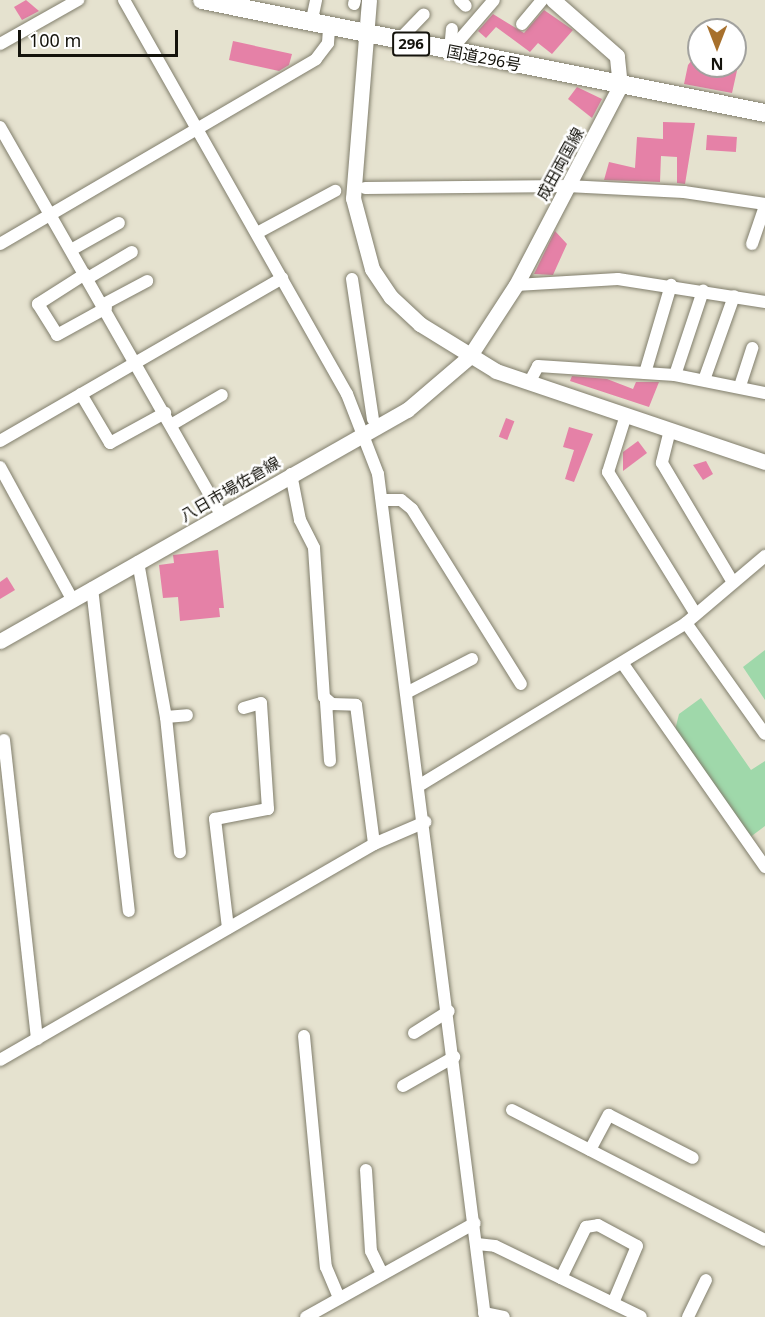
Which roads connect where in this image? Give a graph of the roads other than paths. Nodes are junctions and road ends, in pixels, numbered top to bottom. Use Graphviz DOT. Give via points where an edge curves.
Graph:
graph roads {
  1 [pos="78,0"];
  2 [pos="124,0"];
  3 [pos="202,0"];
  4 [pos="316,0"];
  5 [pos="369,0"];
  6 [pos="494,0"];
  7 [pos="553,1"];
  8 [pos="253,5"];
  9 [pos="424,14"];
  10 [pos="311,24"];
  11 [pos="522,24"];
  12 [pos="329,28"];
  13 [pos="452,29"];
  14 [pos="365,35"];
  15 [pos="398,41"];
  16 [pos="0,44"];
  17 [pos="450,51"];
  18 [pos="620,86"];
  19 [pos="765,113"];
  20 [pos="0,127"];
  21 [pos="198,129"];
  22 [pos="567,186"];
  23 [pos="365,188"];
  24 [pos="335,191"];
  25 [pos="765,205"];
  26 [pos="51,215"];
  27 [pos="119,223"];
  28 [pos="257,233"];
  29 [pos="0,244"];
  30 [pos="752,244"];
  31 [pos="71,250"];
  32 [pos="132,252"];
  33 [pos="87,276"];
  34 [pos="282,278"];
  35 [pos="352,279"];
  36 [pos="147,281"];
  37 [pos="516,285"];
  38 [pos="671,285"];
  39 [pos="703,291"];
  40 [pos="734,296"];
  41 [pos="765,302"];
  42 [pos="105,306"];
  43 [pos="752,348"];
  44 [pos="469,357"];
  45 [pos="137,361"];
  46 [pos="645,373"];
  47 [pos="675,375"];
  48 [pos="704,380"];
  49 [pos="529,383"];
  50 [pos="740,386"];
  51 [pos="765,393"];
  52 [pos="81,394"];
  53 [pos="222,395"];
  54 [pos="165,413"];
  55 [pos="626,415"];
  56 [pos="373,419"];
  57 [pos="171,425"];
  58 [pos="670,430"];
  59 [pos="361,435"];
  60 [pos="0,441"];
  61 [pos="765,462"];
  62 [pos="0,467"];
  63 [pos="291,474"];
  64 [pos="4,483"];
  65 [pos="384,500"];
  66 [pos="221,514"];
  67 [pos="765,556"];
  68 [pos="138,562"];
  69 [pos="732,581"];
  70 [pos="92,588"];
  71 [pos="72,599"];
  72 [pos="694,611"];
  73 [pos="686,623"];
  74 [pos="0,641"];
  75 [pos="472,658"];
  76 [pos="623,664"];
  77 [pos="521,684"];
  78 [pos="408,692"];
  79 [pos="326,702"];
  80 [pos="244,708"];
  81 [pos="187,715"];
  82 [pos="166,717"];
  83 [pos="765,734"];
  84 [pos="4,740"];
  85 [pos="330,761"];
  86 [pos="420,785"];
  87 [pos="425,822"];
  88 [pos="374,844"];
  89 [pos="180,852"];
  90 [pos="765,867"];
  91 [pos="129,911"];
  92 [pos="228,927"];
  93 [pos="449,1011"];
  94 [pos="414,1034"];
  95 [pos="304,1036"];
  96 [pos="37,1040"];
  97 [pos="454,1057"];
  98 [pos="0,1060"];
  99 [pos="403,1086"];
  100 [pos="512,1110"];
  101 [pos="590,1150"];
  102 [pos="693,1158"];
  103 [pos="366,1170"];
  104 [pos="475,1223"];
  105 [pos="765,1240"];
  106 [pos="477,1244"];
  107 [pos="382,1274"];
  108 [pos="561,1278"];
  109 [pos="706,1280"];
  110 [pos="339,1298"];
  111 [pos="613,1303"];
  112 [pos="484,1315"];
  113 [pos="306,1317"];
  114 [pos="504,1317"];
  115 [pos="641,1317"];
  116 [pos="688,1317"];
  1 -- 16 [label="street"];
  2 -- 21 [label="street"];
  3 -- 8 [label="highway, 国道296号 / 296"];
  4 -- 10 [label="street"];
  5 -- 14 [label="main road"];
  6 -- 17 [label="street"];
  7 -- 11 [label="street"];
  7 -- 18 [label="main road" via="617,56"];
  8 -- 10 [label="highway, 国道296号 / 296"];
  9 -- 15 [label="street"];
  10 -- 12 [label="highway, 国道296号 / 296"];
  12 -- 14 [label="highway, 国道296号 / 296"];
  12 -- 21 [label="street" via="324,54"];
  13 -- 17 [label="street"];
  14 -- 15 [label="highway, 国道296号 / 296"];
  14 -- 44 [label="main road" via="352,198 360,236 372,269 391,297"];
  15 -- 17 [label="highway, 国道296号 / 296"];
  17 -- 18 [label="highway, 国道296号 / 296"];
  18 -- 19 [label="highway, 国道296号 / 296"];
  18 -- 22 [label="main road, 成田両国線"];
  20 -- 26 [label="street"];
  21 -- 26 [label="street"];
  21 -- 28 [label="street"];
  22 -- 23 [label="street"];
  22 -- 25 [label="street" via="684,192"];
  22 -- 37 [label="main road, 成田両国線"];
  24 -- 28 [label="street"];
  25 -- 30 [label="street"];
  26 -- 29 [label="street"];
  26 -- 31 [label="street"];
  27 -- 31 [label="street"];
  28 -- 34 [label="street"];
  31 -- 33 [label="street"];
  32 -- 33 [label="street"];
  33 -- 42 [label="street"];
  33 -- 42 [label="street" via="38,304 57,335"];
  34 -- 45 [label="street"];
  34 -- 59 [label="street" via="348,394"];
  35 -- 56 [label="street"];
  36 -- 42 [label="street"];
  37 -- 38 [label="street" via="618,279"];
  37 -- 44 [label="main road, 成田両国線"];
  38 -- 39 [label="street"];
  38 -- 46 [label="street"];
  39 -- 40 [label="street"];
  39 -- 47 [label="street"];
  40 -- 41 [label="street"];
  40 -- 48 [label="street"];
  42 -- 45 [label="street"];
  43 -- 50 [label="street"];
  44 -- 49 [label="main road"];
  44 -- 59 [label="main road, 八日市場佐倉線" via="428,395"];
  45 -- 52 [label="street"];
  45 -- 54 [label="street"];
  46 -- 47 [label="street"];
  46 -- 49 [label="street" via="538,366"];
  47 -- 48 [label="street"];
  48 -- 50 [label="street"];
  49 -- 55 [label="main road"];
  50 -- 51 [label="street"];
  52 -- 54 [label="street" via="110,443"];
  52 -- 60 [label="street"];
  53 -- 57 [label="street"];
  54 -- 57 [label="street"];
  55 -- 58 [label="main road"];
  55 -- 72 [label="street" via="608,472"];
  57 -- 66 [label="street"];
  58 -- 61 [label="main road"];
  58 -- 69 [label="street" via="662,462"];
  59 -- 63 [label="main road, 八日市場佐倉線"];
  59 -- 65 [label="street"];
  62 -- 64 [label="street"];
  63 -- 66 [label="main road, 八日市場佐倉線"];
  63 -- 79 [label="street" via="300,520 314,548"];
  64 -- 71 [label="street"];
  65 -- 77 [label="street" via="401,500 412,509"];
  65 -- 78 [label="street"];
  66 -- 68 [label="main road, 八日市場佐倉線"];
  67 -- 69 [label="street"];
  68 -- 70 [label="main road, 八日市場佐倉線"];
  68 -- 82 [label="street"];
  69 -- 72 [label="street"];
  70 -- 71 [label="main road, 八日市場佐倉線"];
  70 -- 91 [label="street"];
  71 -- 74 [label="main road, 八日市場佐倉線"];
  72 -- 73 [label="street"];
  73 -- 76 [label="street"];
  73 -- 83 [label="street"];
  75 -- 78 [label="street"];
  76 -- 86 [label="street"];
  76 -- 90 [label="street"];
  78 -- 86 [label="street"];
  79 -- 85 [label="street"];
  79 -- 88 [label="street" via="356,705"];
  80 -- 92 [label="street" via="261,703 268,809 215,819"];
  81 -- 82 [label="street"];
  82 -- 89 [label="street"];
  84 -- 96 [label="street"];
  86 -- 87 [label="street"];
  87 -- 88 [label="street"];
  87 -- 93 [label="street"];
  88 -- 92 [label="street"];
  92 -- 96 [label="street"];
  93 -- 94 [label="street"];
  93 -- 97 [label="street"];
  95 -- 110 [label="street" via="326,1267"];
  96 -- 98 [label="street"];
  97 -- 99 [label="street"];
  97 -- 104 [label="street"];
  100 -- 101 [label="street"];
  101 -- 102 [label="street" via="609,1114"];
  101 -- 105 [label="street"];
  103 -- 107 [label="street" via="371,1251"];
  104 -- 106 [label="street"];
  104 -- 107 [label="street"];
  106 -- 108 [label="street" via="495,1246"];
  106 -- 112 [label="street"];
  107 -- 110 [label="street"];
  108 -- 111 [label="street"];
  108 -- 111 [label="street" via="586,1227 591,1223 607,1229 637,1246"];
  109 -- 116 [label="street"];
  110 -- 113 [label="street"];
  111 -- 115 [label="street"];
  112 -- 114 [label="street"];
}
